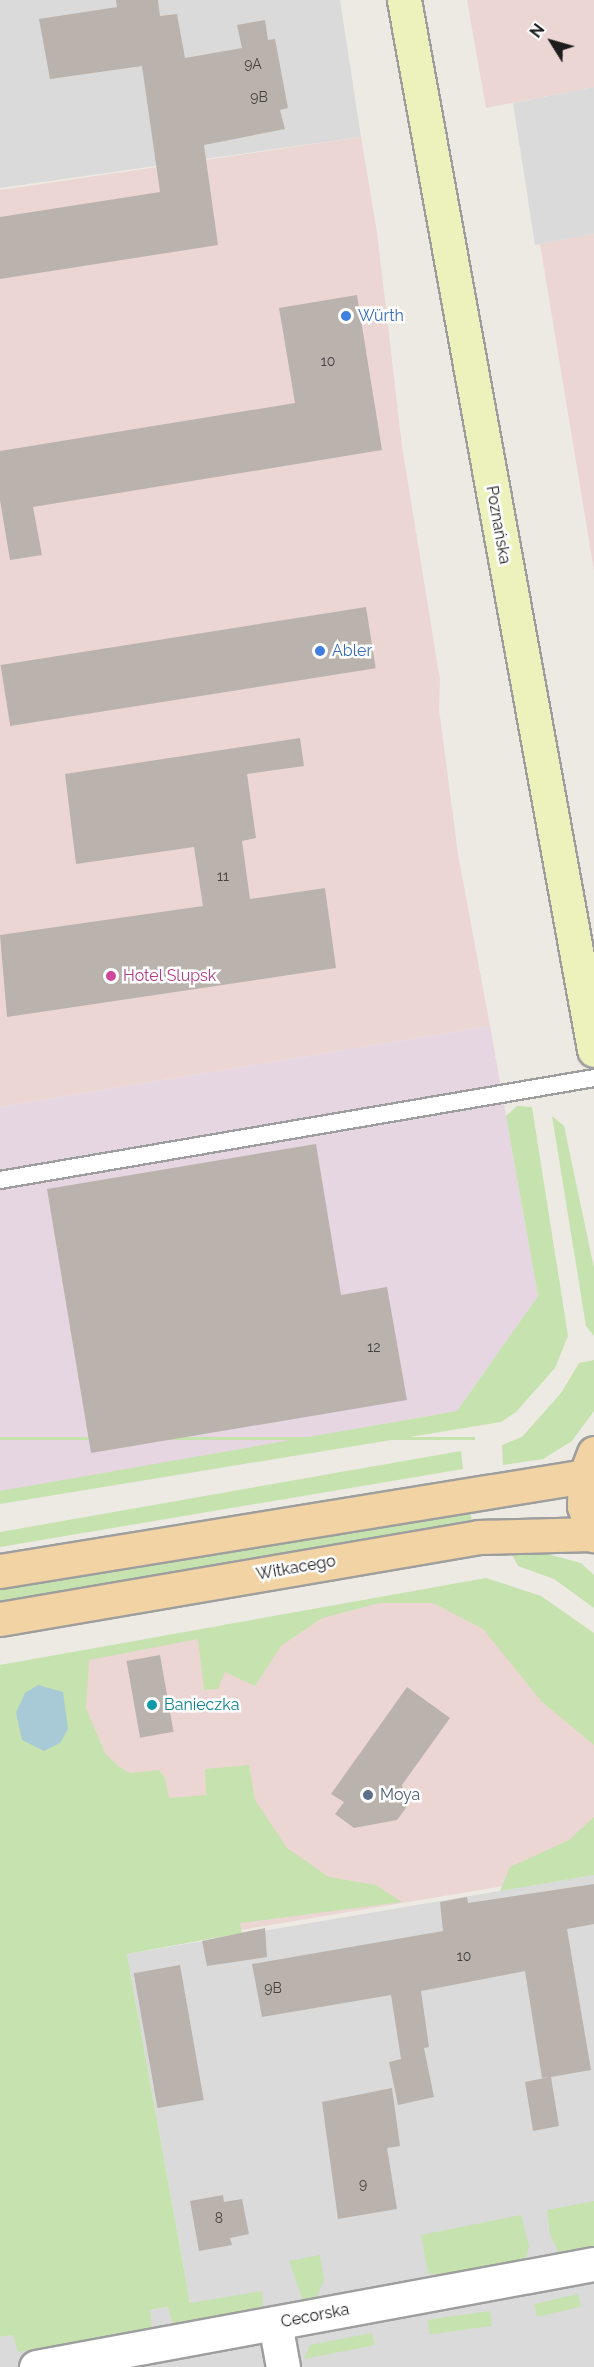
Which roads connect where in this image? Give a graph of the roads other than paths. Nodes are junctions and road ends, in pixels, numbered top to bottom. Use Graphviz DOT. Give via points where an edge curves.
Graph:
graph roads {
  1 [pos="404,0"];
  2 [pos="594,1050"];
  3 [pos="594,1078"];
  4 [pos="0,1180"];
  5 [pos="589,1465"];
  6 [pos="594,1534"];
  7 [pos="0,1571"];
  8 [pos="0,1619"];
  9 [pos="594,2264"];
  10 [pos="275,2323"];
  11 [pos="36,2367"];
  12 [pos="283,2367"];
  1 -- 2 [label="main road, Poznańska"];
  3 -- 4 [label="lane"];
  5 -- 6 [label="main road" via="584,1506"];
  5 -- 7 [label="main road"];
  6 -- 8 [label="main road, Witkacego" via="478,1537"];
  9 -- 10 [label="street, Cecorska"];
  10 -- 11 [label="street, Cecorska"];
  10 -- 12 [label="street"];
}
